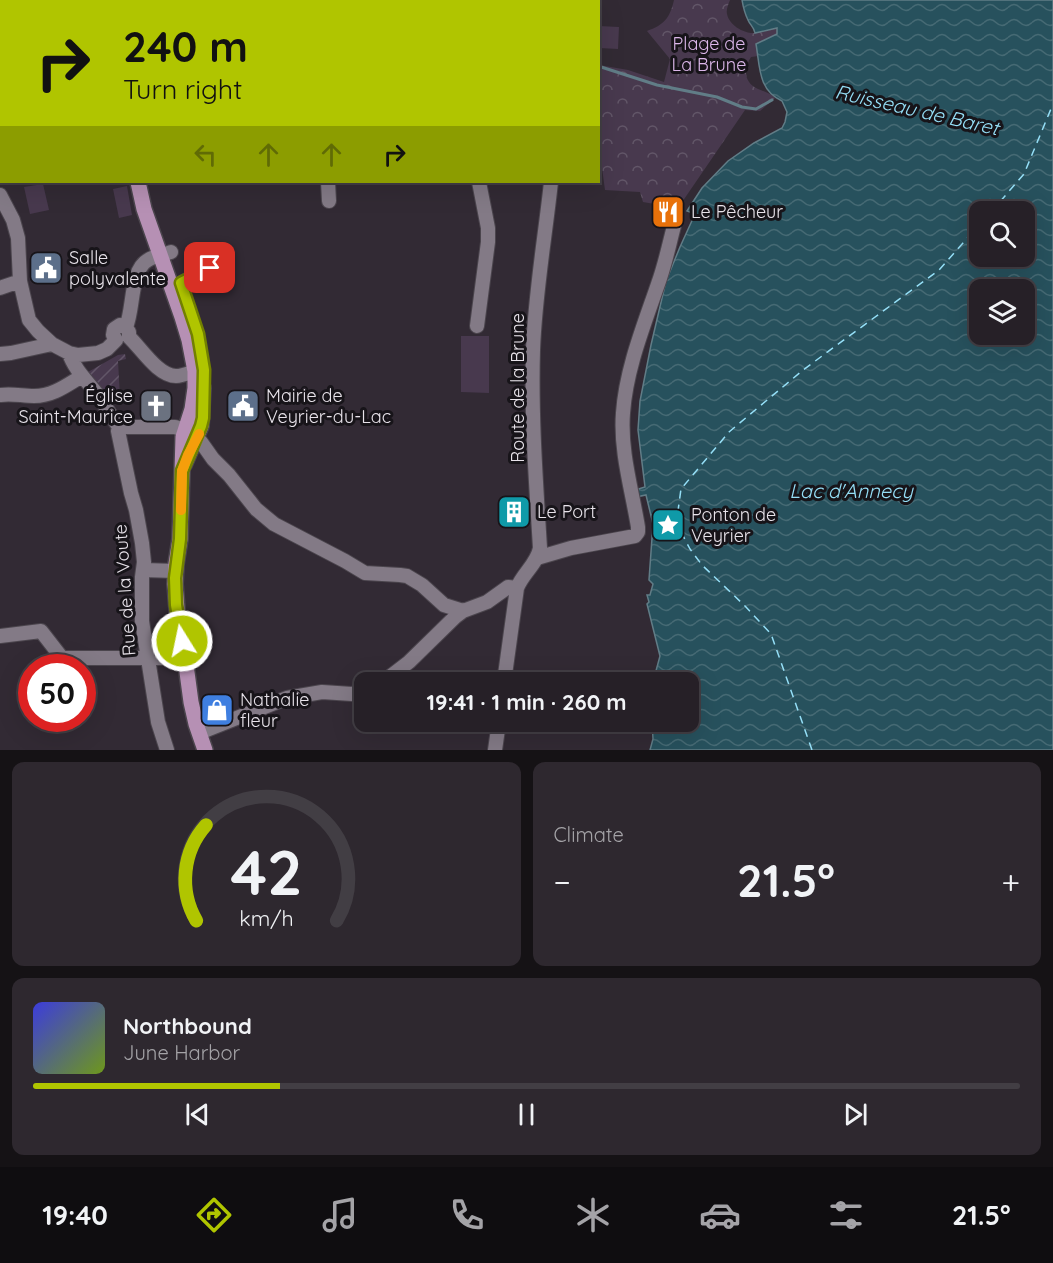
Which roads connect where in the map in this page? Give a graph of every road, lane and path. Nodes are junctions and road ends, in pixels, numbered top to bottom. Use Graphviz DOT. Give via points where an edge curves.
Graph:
graph roads {
  1 [pos="140,183"];
  2 [pos="328,183"];
  3 [pos="479,183"];
  4 [pos="550,183"];
  5 [pos="0,195"];
  6 [pos="329,201"];
  7 [pos="674,226"];
  8 [pos="163,247"];
  9 [pos="210,268"];
  10 [pos="20,280"];
  11 [pos="181,283"];
  12 [pos="0,288"];
  13 [pos="477,326"];
  14 [pos="124,334"];
  15 [pos="52,344"];
  16 [pos="69,353"];
  17 [pos="0,354"];
  18 [pos="195,371"];
  19 [pos="82,376"];
  20 [pos="0,395"];
  21 [pos="118,427"];
  22 [pos="191,434"];
  23 [pos="537,558"];
  24 [pos="144,570"];
  25 [pos="175,571"];
  26 [pos="517,588"];
  27 [pos="463,611"];
  28 [pos="0,636"];
  29 [pos="186,658"];
  30 [pos="147,659"];
  31 [pos="396,672"];
  32 [pos="505,672"];
  33 [pos="354,694"];
  34 [pos="498,732"];
  35 [pos="199,734"];
  36 [pos="166,750"];
  37 [pos="205,750"];
  38 [pos="495,750"];
  1 -- 8 [label="main road" via="144,209"];
  2 -- 6 [label="street"];
  3 -- 13 [label="street" via="488,242"];
  4 -- 23 [label="street, Route de la Brune" via="533,350 540,548"];
  5 -- 10 [label="street" via="18,238"];
  7 -- 23 [label="street" via="625,396 623,446 638,532 635,536"];
  8 -- 11 [label="main road"];
  8 -- 14 [label="street" via="139,270"];
  8 -- 18 [label="main road"];
  9 -- 11 [label="street"];
  10 -- 12 [label="street"];
  10 -- 15 [label="street" via="28,320"];
  11 -- 22 [label="main road" via="198,334 204,370 203,418"];
  14 -- 16 [label="street" via="98,353"];
  14 -- 18 [label="street" via="166,374 178,376"];
  15 -- 16 [label="street"];
  15 -- 17 [label="street"];
  16 -- 19 [label="street"];
  18 -- 22 [label="main road"];
  19 -- 20 [label="street" via="51,394"];
  19 -- 21 [label="street"];
  21 -- 22 [label="street" via="175,427"];
  21 -- 24 [label="street, Rue de la Voute"];
  22 -- 25 [label="main road" via="182,447 180,539"];
  22 -- 27 [label="street" via="256,509 274,524 365,573 407,576 444,605"];
  23 -- 26 [label="street"];
  24 -- 25 [label="street"];
  24 -- 30 [label="street, Rue de la Voute" via="142,621"];
  25 -- 29 [label="main road" via="176,605"];
  26 -- 27 [label="street" via="508,587 487,602"];
  26 -- 32 [label="street"];
  27 -- 31 [label="street"];
  28 -- 30 [label="street" via="40,631 62,658"];
  29 -- 30 [label="street"];
  29 -- 35 [label="main road"];
  30 -- 36 [label="street, Rue de la Voute"];
  33 -- 35 [label="street" via="322,692 287,698"];
  34 -- 38 [label="street"];
  35 -- 37 [label="main road"];
}
